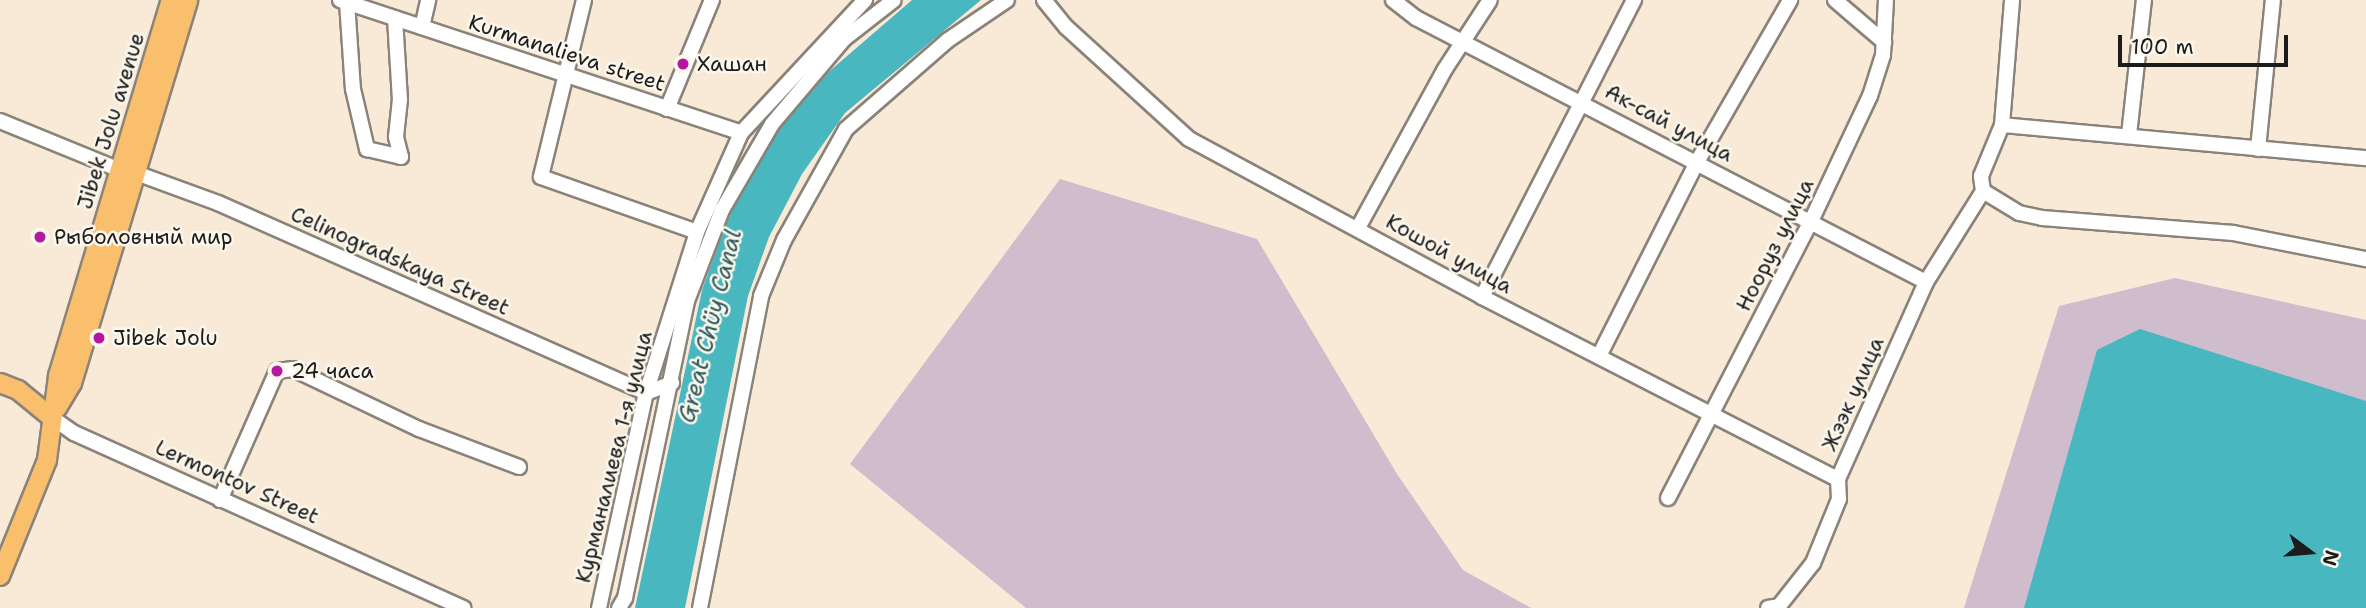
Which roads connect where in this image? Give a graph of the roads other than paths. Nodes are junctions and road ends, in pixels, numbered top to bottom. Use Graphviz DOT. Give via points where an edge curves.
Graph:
graph roads {
  1 [pos="171,0"];
  2 [pos="188,0"];
  3 [pos="428,0"];
  4 [pos="584,0"];
  5 [pos="712,0"];
  6 [pos="865,0"];
  7 [pos="894,0"];
  8 [pos="1007,0"];
  9 [pos="1044,0"];
  10 [pos="1393,0"];
  11 [pos="1490,0"];
  12 [pos="1634,0"];
  13 [pos="1790,0"];
  14 [pos="1835,0"];
  15 [pos="1886,0"];
  16 [pos="2012,0"];
  17 [pos="2144,0"];
  18 [pos="2273,0"];
  19 [pos="343,1"];
  20 [pos="395,18"];
  21 [pos="422,27"];
  22 [pos="1884,41"];
  23 [pos="1464,43"];
  24 [pos="563,74"];
  25 [pos="1583,102"];
  26 [pos="667,109"];
  27 [pos="0,121"];
  28 [pos="772,124"];
  29 [pos="2002,125"];
  30 [pos="741,133"];
  31 [pos="2129,135"];
  32 [pos="2258,149"];
  33 [pos="2366,158"];
  34 [pos="1697,162"];
  35 [pos="128,172"];
  36 [pos="1983,191"];
  37 [pos="1812,219"];
  38 [pos="1358,228"];
  39 [pos="697,232"];
  40 [pos="2366,259"];
  41 [pos="1926,282"];
  42 [pos="1482,297"];
  43 [pos="1599,356"];
  44 [pos="0,383"];
  45 [pos="672,383"];
  46 [pos="646,393"];
  47 [pos="1713,414"];
  48 [pos="51,417"];
  49 [pos="519,467"];
  50 [pos="1838,480"];
  51 [pos="1668,498"];
  52 [pos="220,500"];
  53 [pos="0,576"];
  54 [pos="464,608"];
  55 [pos="599,608"];
  56 [pos="620,608"];
  57 [pos="700,608"];
  58 [pos="1768,608"];
  1 -- 35 [label="main road, Jibek Jolu avenue"];
  2 -- 35 [label="main road, Jibek Jolu avenue"];
  3 -- 21 [label="street"];
  4 -- 24 [label="street"];
  5 -- 26 [label="street"];
  6 -- 30 [label="street, Курманалиева 1-я улица"];
  7 -- 28 [label="street" via="844,38"];
  8 -- 57 [label="street" via="948,40 846,130 785,240 761,296"];
  9 -- 38 [label="street, Кошой улица" via="1066,27 1189,139"];
  10 -- 23 [label="street, Ак-сай улица"];
  11 -- 23 [label="street"];
  12 -- 25 [label="street"];
  13 -- 34 [label="street"];
  14 -- 22 [label="street"];
  15 -- 22 [label="street, Нооруз улица"];
  16 -- 29 [label="street, Жээк улица"];
  17 -- 31 [label="street"];
  18 -- 32 [label="street"];
  19 -- 20 [label="street, Kurmanalieva street"];
  19 -- 20 [label="street" via="367,149 401,157 396,137 400,100"];
  20 -- 21 [label="street, Kurmanalieva street"];
  21 -- 24 [label="street, Kurmanalieva street"];
  22 -- 37 [label="street, Нооруз улица" via="1870,96"];
  23 -- 25 [label="street, Ак-сай улица"];
  23 -- 38 [label="street"];
  24 -- 26 [label="street, Kurmanalieva street"];
  24 -- 39 [label="street" via="541,177"];
  25 -- 34 [label="street, Ак-сай улица"];
  25 -- 42 [label="street"];
  26 -- 30 [label="street, Kurmanalieva street"];
  27 -- 35 [label="street, Celinogradskaya Street"];
  28 -- 30 [label="street"];
  28 -- 45 [label="street" via="722,210 687,301"];
  29 -- 31 [label="street"];
  29 -- 36 [label="street, Жээк улица" via="1980,176"];
  30 -- 39 [label="street, Курманалиева 1-я улица"];
  31 -- 32 [label="street"];
  32 -- 33 [label="street"];
  34 -- 37 [label="street, Ак-сай улица"];
  34 -- 43 [label="street"];
  35 -- 46 [label="street, Celinogradskaya Street" via="218,203"];
  35 -- 48 [label="main road, Jibek Jolu avenue" via="58,376"];
  36 -- 40 [label="street" via="2019,213 2042,218 2233,233"];
  36 -- 41 [label="street, Жээк улица"];
  37 -- 41 [label="street, Ак-сай улица"];
  37 -- 47 [label="street, Нооруз улица"];
  38 -- 42 [label="street, Кошой улица"];
  39 -- 46 [label="street, Курманалиева 1-я улица"];
  41 -- 50 [label="street, Жээк улица"];
  42 -- 43 [label="street, Кошой улица"];
  43 -- 47 [label="street, Кошой улица"];
  44 -- 48 [label="main road, Lermontov Street" via="18,390"];
  45 -- 46 [label="street"];
  45 -- 56 [label="street"];
  46 -- 55 [label="street, Курманалиева 1-я улица"];
  47 -- 50 [label="street, Кошой улица"];
  47 -- 51 [label="street, Нооруз улица"];
  48 -- 52 [label="street, Lermontov Street" via="74,433"];
  48 -- 53 [label="main road, Jibek Jolu avenue" via="47,460"];
  49 -- 52 [label="street" via="419,429 293,369 277,370"];
  50 -- 58 [label="street, Жээк улица" via="1839,499 1812,563 1779,606"];
  52 -- 54 [label="street, Lermontov Street"];
}
